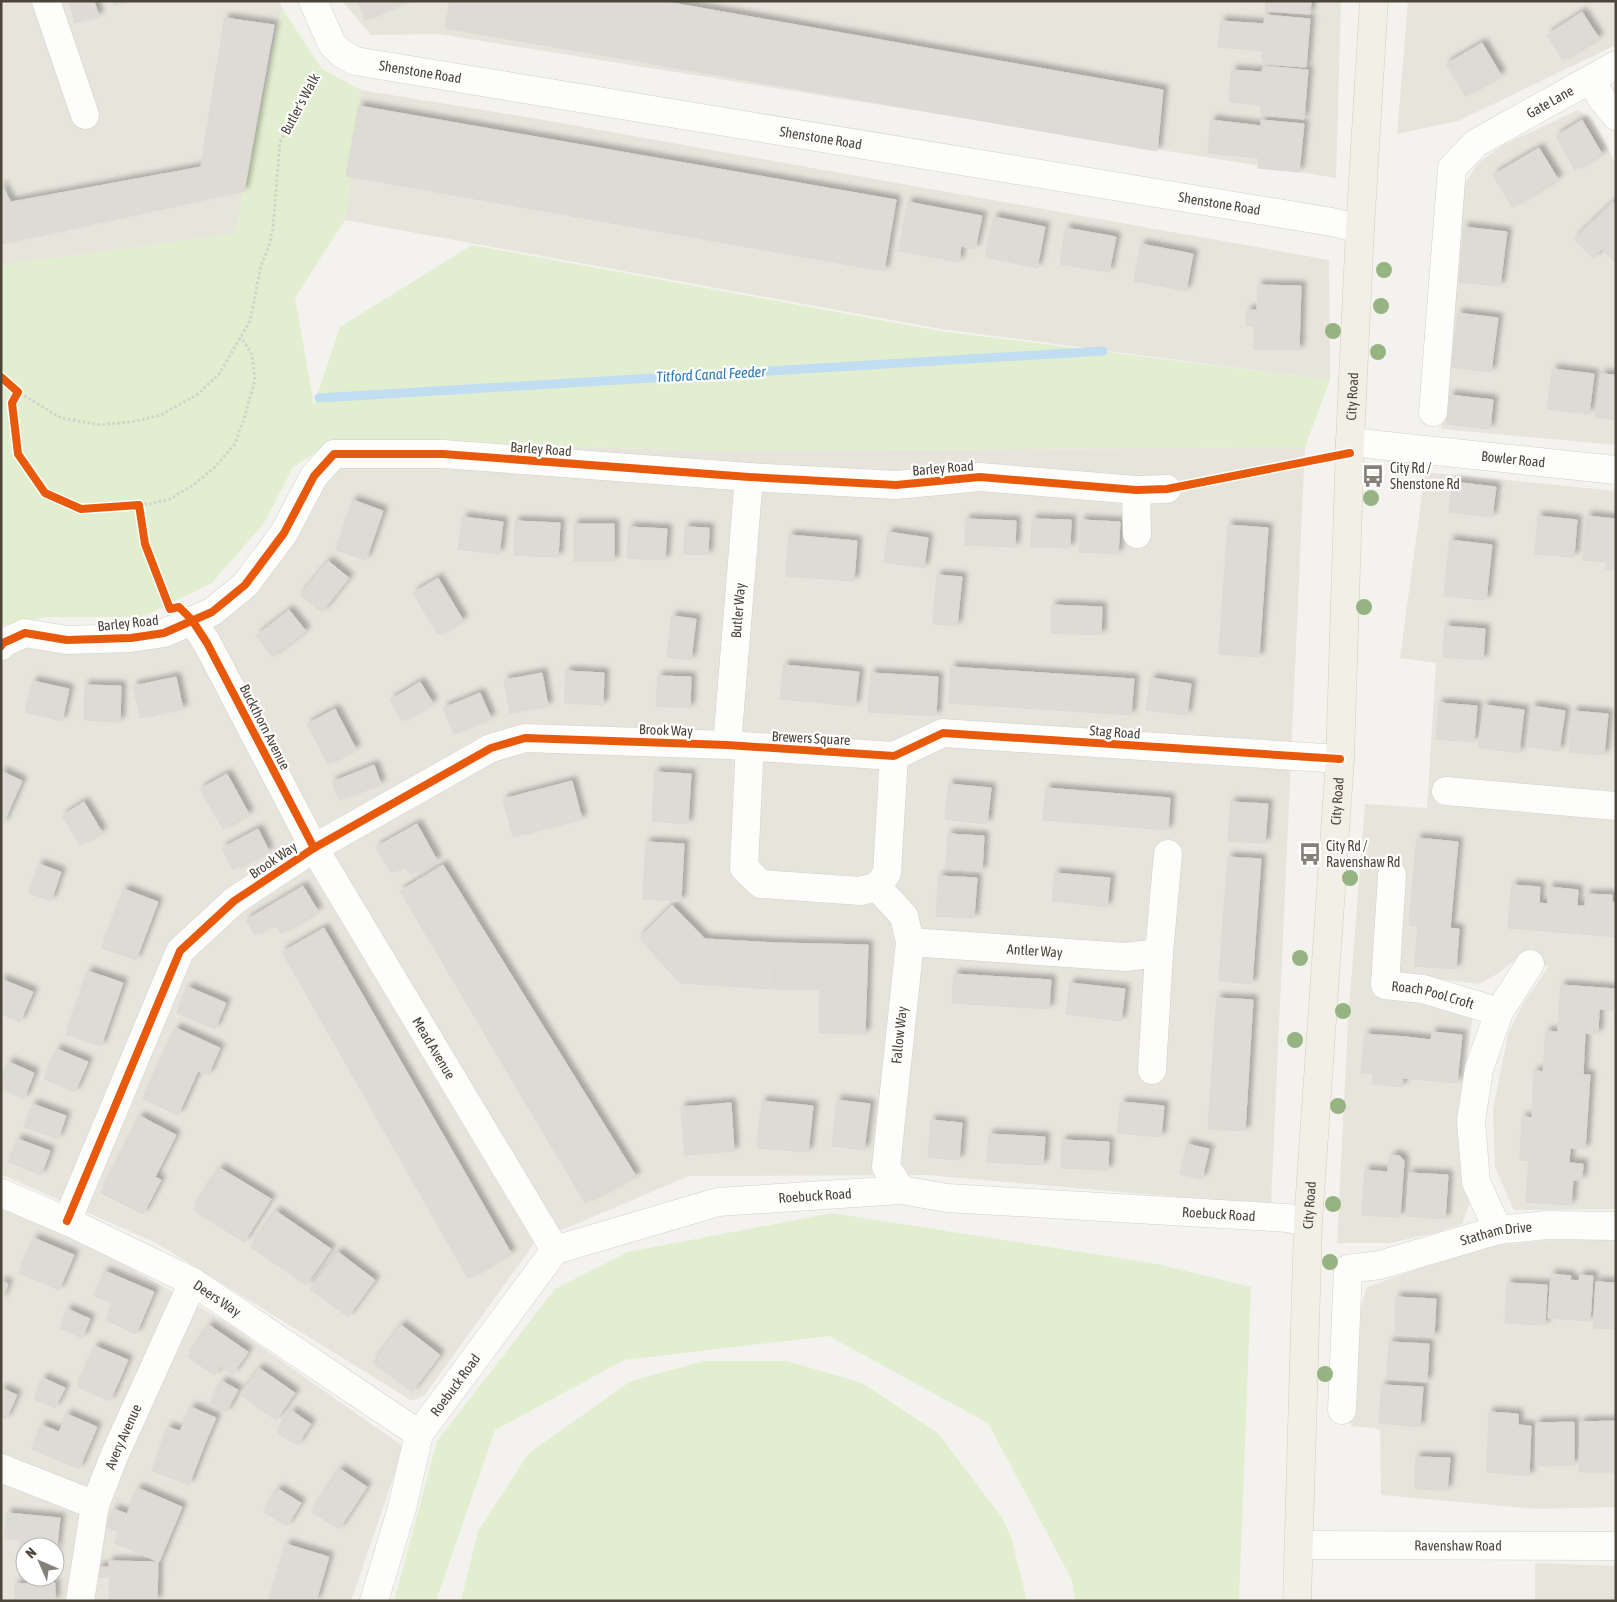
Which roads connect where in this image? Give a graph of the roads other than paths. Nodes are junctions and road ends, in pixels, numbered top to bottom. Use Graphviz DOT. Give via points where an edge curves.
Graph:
graph roads {
  1 [pos="46,1"];
  2 [pos="313,1"];
  3 [pos="1374,1"];
  4 [pos="1616,65"];
  5 [pos="1591,80"];
  6 [pos="85,115"];
  7 [pos="1616,116"];
  8 [pos="1360,229"];
  9 [pos="1433,412"];
  10 [pos="1350,442"];
  11 [pos="1616,470"];
  12 [pos="749,477"];
  13 [pos="1166,489"];
  14 [pos="1136,490"];
  15 [pos="1137,534"];
  16 [pos="192,620"];
  17 [pos="1,646"];
  18 [pos="739,746"];
  19 [pos="894,756"];
  20 [pos="1340,759"];
  21 [pos="1446,791"];
  22 [pos="1616,806"];
  23 [pos="314,848"];
  24 [pos="1168,854"];
  25 [pos="1392,875"];
  26 [pos="877,887"];
  27 [pos="910,942"];
  28 [pos="1160,953"];
  29 [pos="1530,964"];
  30 [pos="1500,1012"];
  31 [pos="1152,1070"];
  32 [pos="901,1190"];
  33 [pos="1,1192"];
  34 [pos="67,1221"];
  35 [pos="1308,1223"];
  36 [pos="1616,1226"];
  37 [pos="1498,1230"];
  38 [pos="555,1250"];
  39 [pos="193,1282"];
  40 [pos="1342,1410"];
  41 [pos="419,1434"];
  42 [pos="1,1468"];
  43 [pos="95,1505"];
  44 [pos="1299,1544"];
  45 [pos="1616,1546"];
  46 [pos="80,1601"];
  47 [pos="374,1601"];
  48 [pos="1296,1601"];
  1 -- 6 [label="street"];
  2 -- 8 [label="street, Shenstone Road" via="332,44 355,61"];
  3 -- 8 [label="main road, City Road"];
  4 -- 5 [label="street, Gate Lane"];
  5 -- 7 [label="street, Gate Lane"];
  5 -- 9 [label="street, Gate Lane" via="1476,143 1452,168"];
  8 -- 10 [label="main road, City Road"];
  10 -- 11 [label="street, Bowler Road"];
  10 -- 20 [label="main road, City Road"];
  12 -- 14 [label="street, Barley Road" via="896,485 980,477"];
  12 -- 16 [label="street, Barley Road" via="443,454 334,454 314,476 284,534 245,584 212,612"];
  12 -- 18 [label="street, Butler Way"];
  13 -- 14 [label="street, Barley Road"];
  14 -- 15 [label="street"];
  16 -- 17 [label="street, Barley Road" via="164,633 131,638 67,640 25,633"];
  16 -- 23 [label="street, Buckthorn Avenue"];
  18 -- 19 [label="street, Brewers Square"];
  18 -- 23 [label="street, Brook Way" via="525,738 491,748"];
  18 -- 26 [label="street, Brewers Square" via="748,773 744,868 761,884 860,892"];
  19 -- 20 [label="street, Stag Road" via="943,733"];
  19 -- 26 [label="street" via="887,873"];
  20 -- 35 [label="main road, City Road"];
  21 -- 22 [label="street"];
  23 -- 34 [label="street, Brook Way" via="234,901 180,951"];
  23 -- 38 [label="street, Mead Avenue"];
  24 -- 28 [label="street"];
  25 -- 30 [label="street, Roach Pool Croft" via="1385,985 1423,989"];
  26 -- 27 [label="street, Fallow Way" via="904,916"];
  27 -- 28 [label="street, Antler Way" via="1125,957"];
  27 -- 32 [label="street, Fallow Way" via="886,1167"];
  28 -- 31 [label="street"];
  29 -- 30 [label="street"];
  30 -- 37 [label="street" via="1479,1069 1470,1121 1476,1182"];
  32 -- 35 [label="street, Roebuck Road" via="947,1198 1288,1218"];
  32 -- 38 [label="street, Roebuck Road" via="718,1202"];
  33 -- 34 [label="street, Deers Way"];
  34 -- 39 [label="street, Deers Way"];
  35 -- 44 [label="main road, City Road"];
  36 -- 37 [label="street, Statham Drive" via="1547,1225"];
  37 -- 40 [label="street, Statham Drive" via="1380,1265 1348,1269"];
  38 -- 41 [label="street, Roebuck Road"];
  39 -- 41 [label="street, Deers Way"];
  39 -- 43 [label="street, Avery Avenue"];
  41 -- 47 [label="street" via="402,1508"];
  42 -- 43 [label="street"];
  43 -- 46 [label="street, Avery Avenue"];
  44 -- 45 [label="street, Ravenshaw Road"];
  44 -- 48 [label="main road, City Road"];
}
